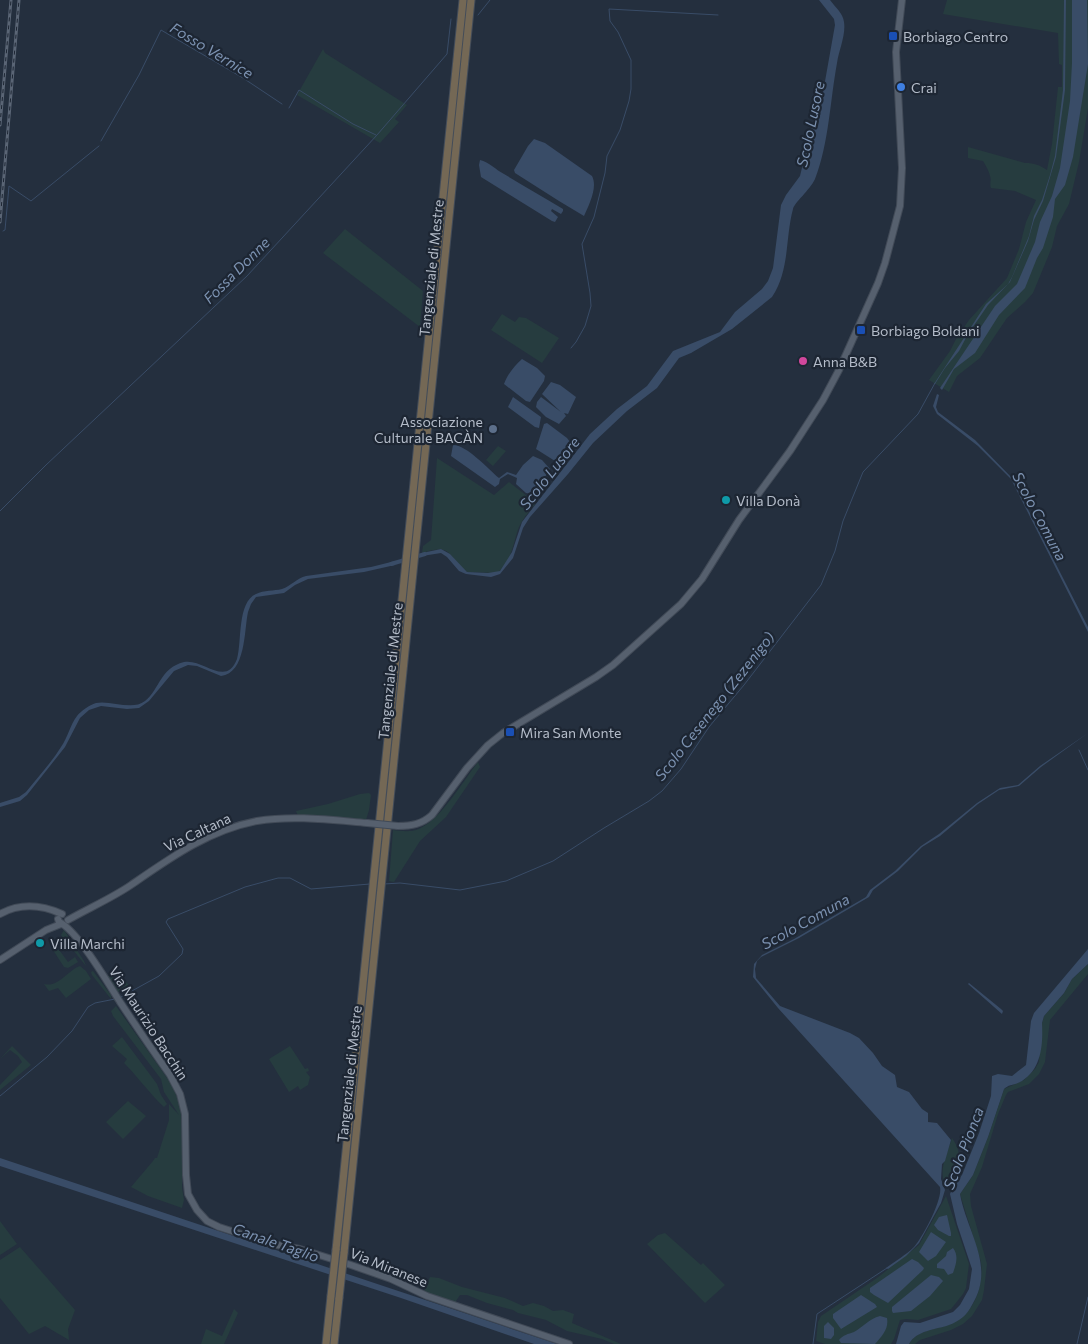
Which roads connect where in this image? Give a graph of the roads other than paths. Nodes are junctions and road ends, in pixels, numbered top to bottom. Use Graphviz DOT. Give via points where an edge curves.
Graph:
graph roads {
  1 [pos="463,0"];
  2 [pos="471,0"];
  3 [pos="902,0"];
  4 [pos="0,914"];
  5 [pos="63,919"];
  6 [pos="0,960"];
  7 [pos="200,1215"];
  8 [pos="335,1342"];
  9 [pos="326,1344"];
  10 [pos="569,1344"];
  1 -- 9 [label="highway, Tangenziale di Mestre, bridge"];
  2 -- 8 [label="highway, Tangenziale di Mestre, bridge"];
  3 -- 5 [label="main road, Via Caltana, bridge" via="896,52 902,168 900,206 878,283 839,370 814,416 738,520 702,579 681,604 613,665 488,744 432,815 419,824 398,826 314,819 255,822 229,829 175,855 125,889"];
  4 -- 5 [label="main road, Via Maurizio Bacchin" via="27,906 47,909"];
  5 -- 6 [label="main road, Via Caltana"];
  5 -- 7 [label="main road, Via Maurizio Bacchin" via="180,1094 186,1125 187,1189"];
  7 -- 10 [label="main road, Via Miranese" via="218,1227 322,1256"];
}
